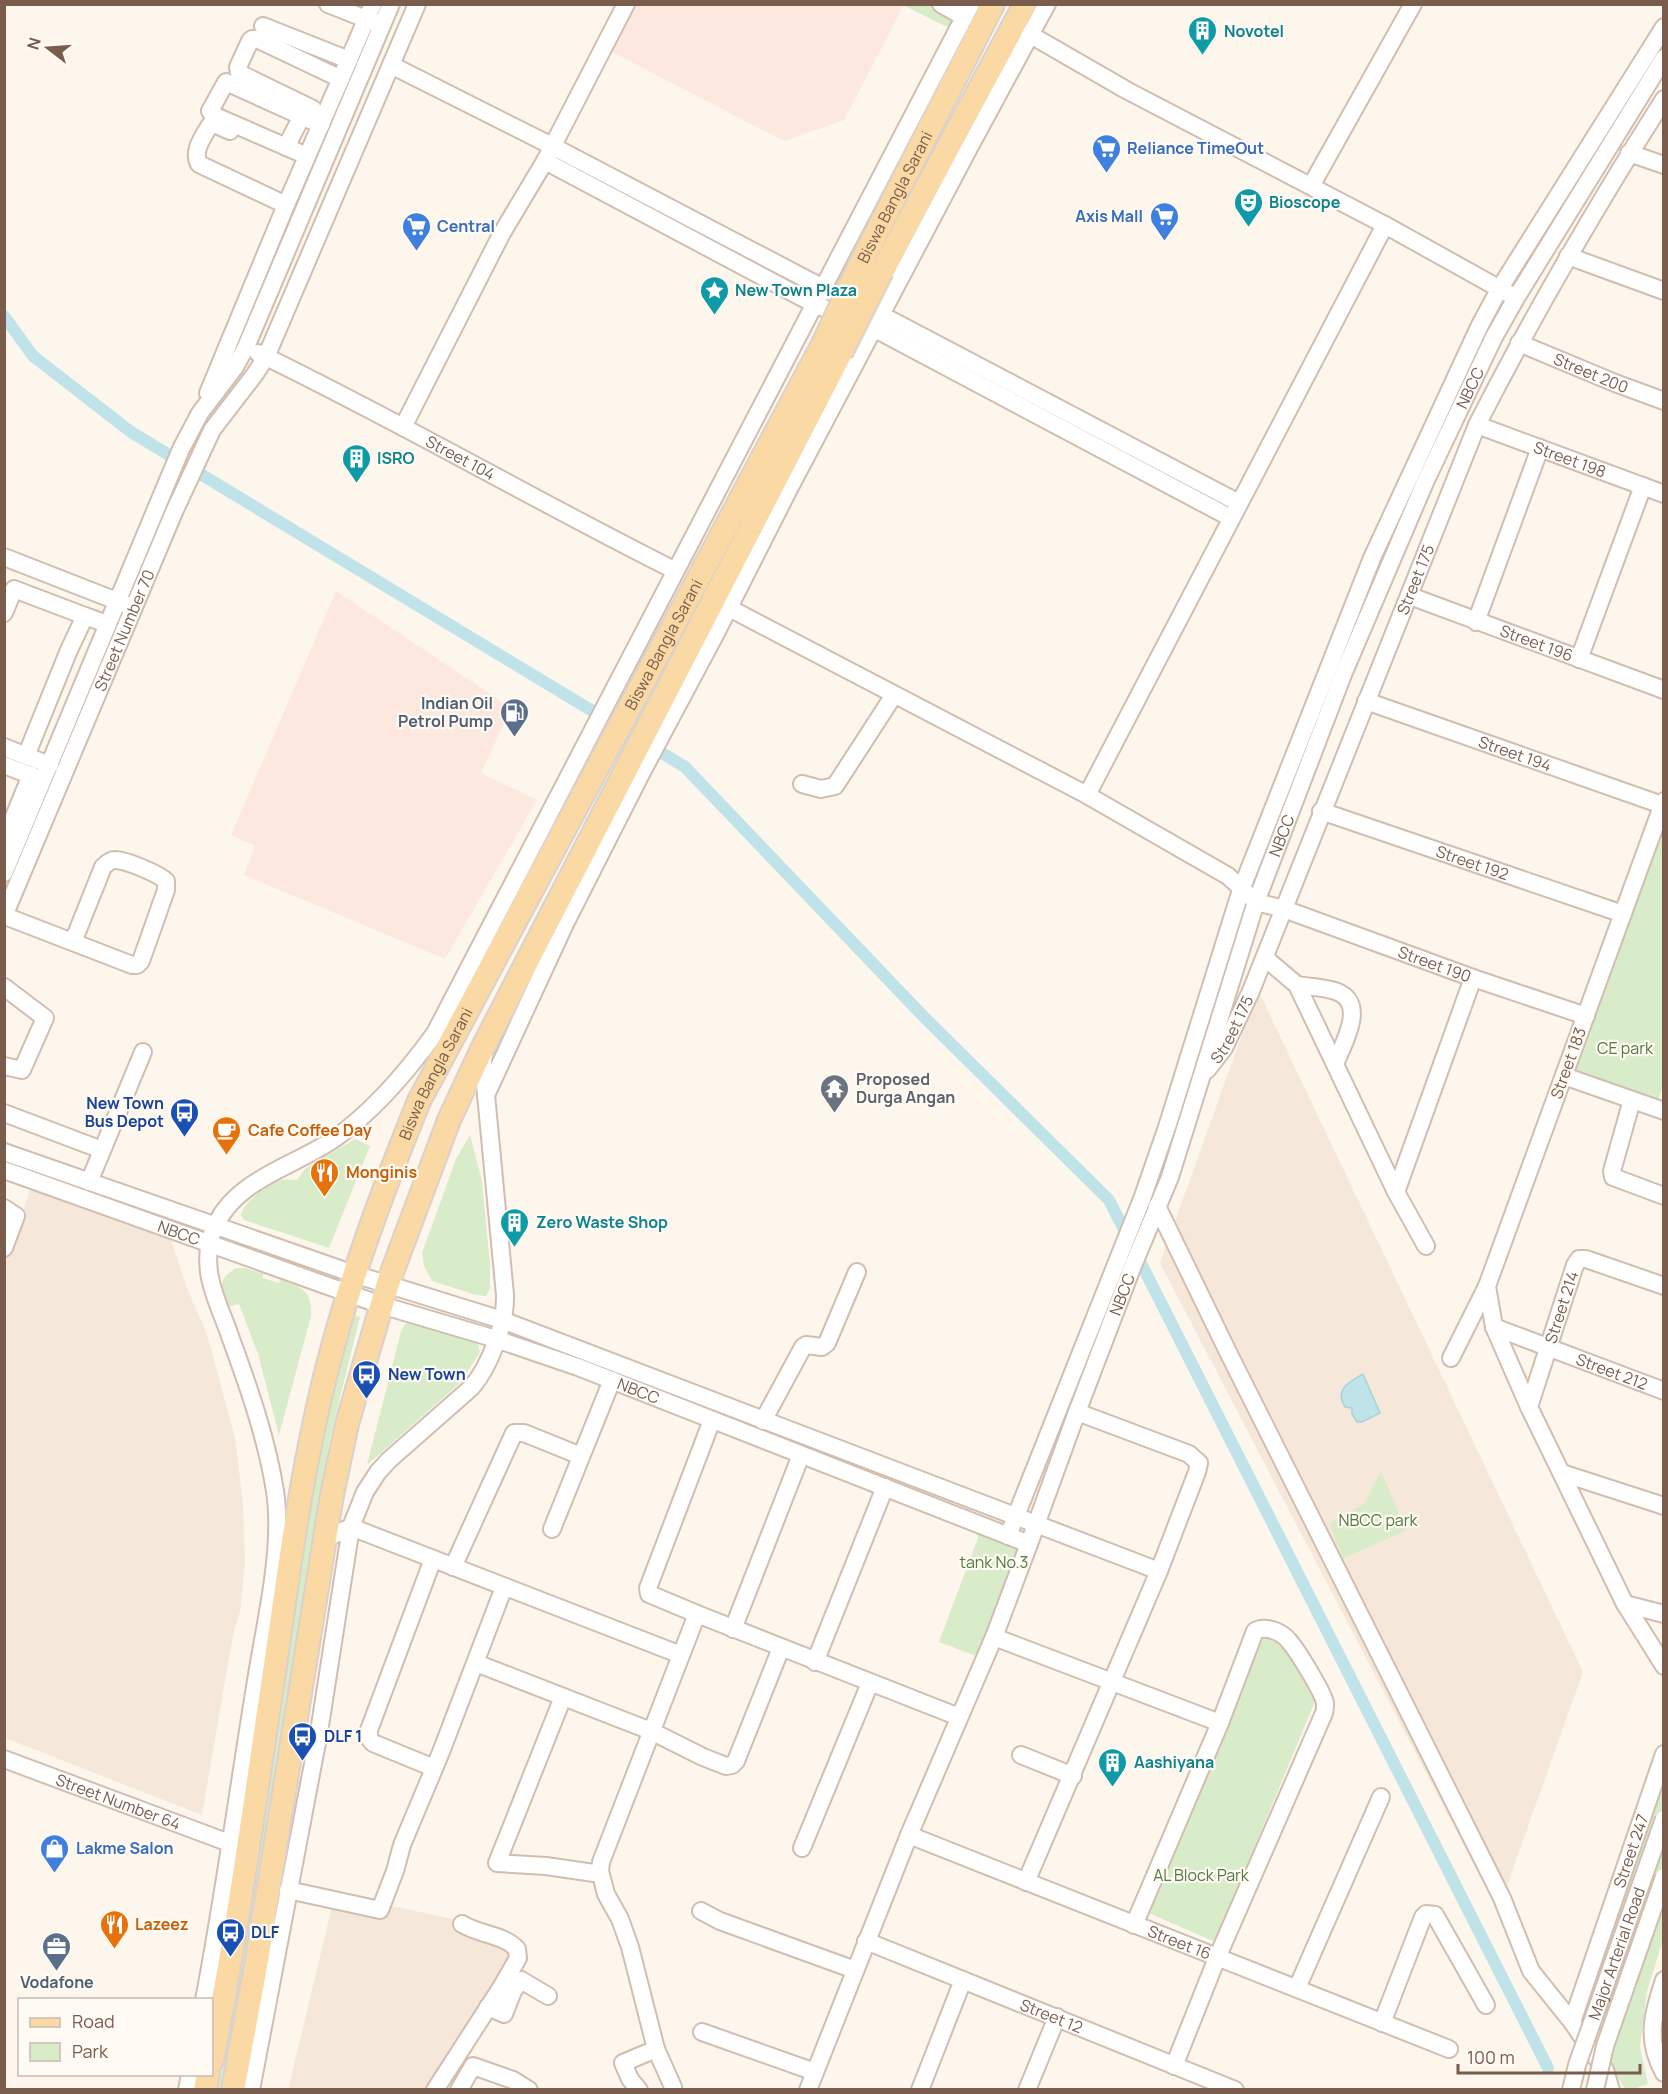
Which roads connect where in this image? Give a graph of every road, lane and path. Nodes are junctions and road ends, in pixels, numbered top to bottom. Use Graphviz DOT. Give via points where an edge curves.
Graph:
graph roads {
  1 [pos="328,4"];
  2 [pos="391,4"];
  3 [pos="417,4"];
  4 [pos="626,4"];
  5 [pos="941,4"];
  6 [pos="993,4"];
  7 [pos="1026,4"];
  8 [pos="1047,4"];
  9 [pos="1413,4"];
  10 [pos="968,11"];
  11 [pos="370,12"];
  12 [pos="263,26"];
  13 [pos="382,26"];
  14 [pos="1664,27"];
  15 [pos="1029,34"];
  16 [pos="1664,58"];
  17 [pos="349,60"];
  18 [pos="391,66"];
  19 [pos="341,79"];
  20 [pos="1664,99"];
  21 [pos="302,116"];
  22 [pos="323,120"];
  23 [pos="286,147"];
  24 [pos="1629,153"];
  25 [pos="549,154"];
  26 [pos="305,160"];
  27 [pos="1664,165"];
  28 [pos="1311,186"];
  29 [pos="286,205"];
  30 [pos="1385,225"];
  31 [pos="1568,256"];
  32 [pos="872,267"];
  33 [pos="822,288"];
  34 [pos="1500,288"];
  35 [pos="1664,291"];
  36 [pos="1515,298"];
  37 [pos="814,304"];
  38 [pos="878,322"];
  39 [pos="1519,343"];
  40 [pos="246,347"];
  41 [pos="832,348"];
  42 [pos="266,357"];
  43 [pos="1664,400"];
  44 [pos="200,412"];
  45 [pos="1477,424"];
  46 [pos="403,427"];
  47 [pos="1540,448"];
  48 [pos="1643,486"];
  49 [pos="1664,494"];
  50 [pos="1239,503"];
  51 [pos="1231,518"];
  52 [pos="4,557"];
  53 [pos="674,570"];
  54 [pos="9,587"];
  55 [pos="1410,596"];
  56 [pos="125,605"];
  57 [pos="729,609"];
  58 [pos="4,613"];
  59 [pos="85,616"];
  60 [pos="1476,622"];
  61 [pos="107,624"];
  62 [pos="1579,659"];
  63 [pos="1664,690"];
  64 [pos="894,695"];
  65 [pos="1366,700"];
  66 [pos="655,730"];
  67 [pos="4,747"];
  68 [pos="594,749"];
  69 [pos="26,756"];
  70 [pos="4,765"];
  71 [pos="634,769"];
  72 [pos="41,773"];
  73 [pos="802,784"];
  74 [pos="1087,795"];
  75 [pos="1663,803"];
  76 [pos="1321,811"];
  77 [pos="4,840"];
  78 [pos="6,867"];
  79 [pos="1241,890"];
  80 [pos="1256,902"];
  81 [pos="1284,909"];
  82 [pos="1623,914"];
  83 [pos="5,916"];
  84 [pos="73,942"];
  85 [pos="1265,958"];
  86 [pos="1473,978"];
  87 [pos="1298,985"];
  88 [pos="4,987"];
  89 [pos="469,988"];
  90 [pos="1586,1016"];
  91 [pos="484,1045"];
  92 [pos="143,1052"];
  93 [pos="1335,1064"];
  94 [pos="4,1066"];
  95 [pos="1564,1076"];
  96 [pos="1201,1077"];
  97 [pos="486,1095"];
  98 [pos="1632,1100"];
  99 [pos="1664,1111"];
  100 [pos="4,1113"];
  101 [pos="102,1150"];
  102 [pos="4,1152"];
  103 [pos="4,1170"];
  104 [pos="89,1182"];
  105 [pos="1396,1192"];
  106 [pos="1664,1196"];
  107 [pos="1151,1207"];
  108 [pos="4,1208"];
  109 [pos="215,1225"];
  110 [pos="209,1243"];
  111 [pos="1426,1246"];
  112 [pos="4,1248"];
  113 [pos="1124,1265"];
  114 [pos="857,1272"];
  115 [pos="351,1283"];
  116 [pos="388,1283"];
  117 [pos="1486,1286"];
  118 [pos="1664,1286"];
  119 [pos="381,1305"];
  120 [pos="502,1320"];
  121 [pos="1494,1327"];
  122 [pos="496,1339"];
  123 [pos="1547,1346"];
  124 [pos="1451,1358"];
  125 [pos="612,1380"];
  126 [pos="1664,1391"];
  127 [pos="1528,1407"];
  128 [pos="1077,1412"];
  129 [pos="712,1420"];
  130 [pos="763,1420"];
  131 [pos="801,1455"];
  132 [pos="582,1456"];
  133 [pos="1562,1473"];
  134 [pos="885,1487"];
  135 [pos="1664,1506"];
  136 [pos="1016,1517"];
  137 [pos="1036,1524"];
  138 [pos="351,1527"];
  139 [pos="552,1529"];
  140 [pos="1008,1536"];
  141 [pos="325,1539"];
  142 [pos="1029,1544"];
  143 [pos="433,1559"];
  144 [pos="453,1567"];
  145 [pos="1160,1571"];
  146 [pos="504,1587"];
  147 [pos="1625,1604"];
  148 [pos="697,1614"];
  149 [pos="1664,1614"];
  150 [pos="733,1629"];
  151 [pos="994,1637"];
  152 [pos="781,1648"];
  153 [pos="681,1655"];
  154 [pos="815,1662"];
  155 [pos="476,1663"];
  156 [pos="1664,1666"];
  157 [pos="1113,1682"];
  158 [pos="870,1683"];
  159 [pos="563,1696"];
  160 [pos="959,1717"];
  161 [pos="1220,1723"];
  162 [pos="651,1731"];
  163 [pos="1664,1754"];
  164 [pos="1021,1755"];
  165 [pos="4,1759"];
  166 [pos="434,1768"];
  167 [pos="1073,1776"];
  168 [pos="1381,1797"];
  169 [pos="1664,1820"];
  170 [pos="909,1835"];
  171 [pos="231,1844"];
  172 [pos="802,1848"];
  173 [pos="600,1871"];
  174 [pos="1664,1877"];
  175 [pos="1026,1882"];
  176 [pos="288,1890"];
  177 [pos="701,1911"];
  178 [pos="462,1924"];
  179 [pos="1134,1925"];
  180 [pos="866,1941"];
  181 [pos="1217,1958"];
  182 [pos="855,1970"];
  183 [pos="963,1980"];
  184 [pos="1664,1980"];
  185 [pos="1297,1988"];
  186 [pos="548,1996"];
  187 [pos="204,1998"];
  188 [pos="1486,2005"];
  189 [pos="494,2010"];
  190 [pos="1057,2017"];
  191 [pos="1572,2022"];
  192 [pos="1382,2023"];
  193 [pos="702,2032"];
  194 [pos="656,2049"];
  195 [pos="1449,2049"];
  196 [pos="213,2054"];
  197 [pos="1174,2066"];
  198 [pos="815,2072"];
  199 [pos="1664,2073"];
  200 [pos="631,2086"];
  201 [pos="673,2086"];
  202 [pos="232,2090"];
  203 [pos="251,2090"];
  204 [pos="435,2090"];
  205 [pos="459,2090"];
  206 [pos="529,2090"];
  207 [pos="808,2090"];
  208 [pos="920,2090"];
  209 [pos="1026,2090"];
  210 [pos="1235,2090"];
  211 [pos="1571,2090"];
  212 [pos="1594,2090"];
  213 [pos="1611,2090"];
  1 -- 11 [label="street"];
  2 -- 13 [label="street, Street Number 70"];
  3 -- 18 [label="street, Street Number 70"];
  4 -- 25 [label="street"];
  5 -- 10 [label="street"];
  6 -- 32 [label="main road, Biswa Bangla Sarani"];
  7 -- 32 [label="main road, Biswa Bangla Sarani"];
  8 -- 15 [label="street"];
  9 -- 28 [label="street"];
  10 -- 33 [label="street"];
  11 -- 13 [label="street"];
  11 -- 17 [label="street"];
  12 -- 17 [label="street"];
  13 -- 40 [label="street, Street Number 70"];
  14 -- 34 [label="street"];
  15 -- 28 [label="street" via="1128,91"];
  15 -- 38 [label="street"];
  16 -- 36 [label="street, NBCC"];
  17 -- 19 [label="street"];
  18 -- 25 [label="street"];
  18 -- 42 [label="street, Street Number 70"];
  19 -- 22 [label="street"];
  19 -- 22 [label="street" via="254,38 238,67 241,74"];
  20 -- 24 [label="street, Street 175"];
  21 -- 22 [label="street"];
  21 -- 23 [label="street"];
  21 -- 23 [label="street" via="229,83 223,84 210,111 213,115"];
  22 -- 26 [label="street"];
  23 -- 26 [label="street"];
  24 -- 27 [label="street"];
  24 -- 31 [label="street, Street 175"];
  25 -- 33 [label="street"];
  25 -- 37 [label="street"];
  25 -- 46 [label="street" via="502,233"];
  26 -- 29 [label="street"];
  26 -- 29 [label="street" via="214,124 201,142 196,158 199,164"];
  28 -- 30 [label="street"];
  29 -- 44 [label="street"];
  30 -- 34 [label="street"];
  30 -- 50 [label="street"];
  31 -- 35 [label="street"];
  31 -- 39 [label="street, Street 175"];
  32 -- 41 [label="main road, Biswa Bangla Sarani, bridge"];
  33 -- 37 [label="street"];
  33 -- 38 [label="street"];
  34 -- 36 [label="street"];
  34 -- 79 [label="street" via="1372,558"];
  36 -- 80 [label="street, NBCC" via="1426,480 1344,672"];
  37 -- 38 [label="street"];
  37 -- 53 [label="street"];
  38 -- 50 [label="street" via="998,378"];
  38 -- 51 [label="street"];
  38 -- 57 [label="street"];
  39 -- 43 [label="street, Street 200"];
  39 -- 45 [label="street, Street 175"];
  40 -- 42 [label="street, Street 104"];
  40 -- 44 [label="street, Street Number 70" via="236,367"];
  41 -- 66 [label="main road, Biswa Bangla Sarani"];
  41 -- 68 [label="main road, Biswa Bangla Sarani" via="628,709"];
  42 -- 46 [label="street, Street 104"];
  42 -- 56 [label="street, Street Number 70" via="212,430"];
  44 -- 56 [label="street, Street Number 70" via="168,480"];
  45 -- 47 [label="street, Street 198"];
  45 -- 55 [label="street, Street 175"];
  46 -- 53 [label="street, Street 104"];
  47 -- 48 [label="street, Street 198"];
  47 -- 60 [label="street"];
  48 -- 49 [label="street, Street 198"];
  48 -- 62 [label="street"];
  50 -- 51 [label="street"];
  51 -- 74 [label="street"];
  52 -- 56 [label="street"];
  53 -- 68 [label="street" via="607,700"];
  54 -- 58 [label="street"];
  54 -- 59 [label="street"];
  55 -- 60 [label="street, Street 196"];
  55 -- 65 [label="street, Street 175"];
  56 -- 61 [label="street, Street Number 70"];
  56 -- 83 [label="street, Street Number 70"];
  57 -- 64 [label="street"];
  57 -- 66 [label="street"];
  59 -- 61 [label="street"];
  59 -- 69 [label="street"];
  60 -- 62 [label="street, Street 196"];
  61 -- 72 [label="street, Street Number 70"];
  62 -- 63 [label="street, Street 196"];
  64 -- 73 [label="street" via="835,786 821,789"];
  64 -- 74 [label="street"];
  65 -- 75 [label="street, Street 194"];
  65 -- 76 [label="street, Street 175"];
  66 -- 71 [label="main road, Biswa Bangla Sarani"];
  67 -- 69 [label="street"];
  68 -- 89 [label="main road, Biswa Bangla Sarani"];
  69 -- 72 [label="street"];
  70 -- 72 [label="street"];
  71 -- 91 [label="main road, Biswa Bangla Sarani"];
  71 -- 97 [label="street"];
  72 -- 77 [label="street"];
  72 -- 78 [label="street, Street Number 70"];
  74 -- 79 [label="street" via="1228,876"];
  75 -- 82 [label="street, Street 183"];
  76 -- 81 [label="street, Street 175"];
  76 -- 82 [label="street, Street 192"];
  79 -- 80 [label="street"];
  79 -- 107 [label="street" via="1167,1127"];
  80 -- 81 [label="street, Street 190"];
  80 -- 96 [label="street, NBCC"];
  81 -- 85 [label="street, Street 175"];
  81 -- 86 [label="street, Street 190"];
  82 -- 90 [label="street, Street 183"];
  83 -- 84 [label="street"];
  84 -- 84 [label="street" via="137,965 163,899 166,881 124,862 108,862"];
  85 -- 87 [label="street"];
  85 -- 96 [label="street, Street 175" via="1224,1048"];
  86 -- 90 [label="street, Street 190"];
  86 -- 105 [label="street"];
  87 -- 93 [label="street"];
  87 -- 93 [label="street" via="1335,991 1346,997 1352,1008 1352,1022"];
  88 -- 94 [label="street" via="45,1018 22,1070"];
  89 -- 109 [label="street" via="384,1095 334,1139 252,1186"];
  89 -- 115 [label="main road, Biswa Bangla Sarani" via="394,1162"];
  90 -- 95 [label="street, Street 183"];
  91 -- 97 [label="street"];
  91 -- 116 [label="main road, Biswa Bangla Sarani" via="449,1120"];
  92 -- 101 [label="street"];
  93 -- 105 [label="street"];
  95 -- 98 [label="street"];
  95 -- 117 [label="street, Street 183"];
  96 -- 107 [label="street, NBCC" via="1170,1177"];
  97 -- 120 [label="street" via="505,1295"];
  98 -- 99 [label="street"];
  98 -- 106 [label="street" via="1613,1177"];
  100 -- 101 [label="street"];
  101 -- 104 [label="street"];
  102 -- 104 [label="street"];
  103 -- 110 [label="street, NBCC"];
  104 -- 109 [label="street"];
  105 -- 111 [label="street"];
  107 -- 113 [label="street, NBCC"];
  107 -- 191 [label="street" via="1502,1898 1531,1971"];
  108 -- 112 [label="street" via="16,1216"];
  109 -- 110 [label="street"];
  109 -- 115 [label="street"];
  110 -- 115 [label="street, NBCC"];
  110 -- 171 [label="street" via="212,1286 249,1389 269,1463 275,1504 273,1570"];
  113 -- 128 [label="street, NBCC"];
  113 -- 136 [label="street"];
  114 -- 130 [label="street" via="827,1343 822,1347 803,1347"];
  115 -- 116 [label="street"];
  115 -- 119 [label="street, NBCC"];
  115 -- 196 [label="main road, Biswa Bangla Sarani" via="333,1343 303,1480 253,1819"];
  116 -- 119 [label="main road, Biswa Bangla Sarani"];
  116 -- 120 [label="street"];
  117 -- 121 [label="street"];
  117 -- 124 [label="street, Street 183"];
  118 -- 123 [label="street, Street 214" via="1580,1259"];
  119 -- 122 [label="street, NBCC"];
  119 -- 141 [label="main road, Biswa Bangla Sarani" via="347,1424"];
  120 -- 122 [label="street"];
  120 -- 130 [label="street"];
  121 -- 123 [label="street, Street 212"];
  121 -- 127 [label="street"];
  122 -- 125 [label="street, NBCC"];
  122 -- 138 [label="street" via="483,1374 472,1387 378,1472"];
  123 -- 126 [label="street, Street 212"];
  123 -- 127 [label="street, Street 214"];
  125 -- 129 [label="street, NBCC"];
  125 -- 132 [label="street"];
  127 -- 133 [label="street"];
  128 -- 137 [label="street, NBCC"];
  128 -- 145 [label="street" via="1189,1454 1199,1463"];
  129 -- 131 [label="street, NBCC"];
  129 -- 148 [label="street" via="648,1588 648,1594"];
  130 -- 136 [label="street"];
  131 -- 134 [label="street, NBCC"];
  131 -- 150 [label="street"];
  132 -- 139 [label="street"];
  132 -- 144 [label="street" via="524,1433 514,1433"];
  133 -- 135 [label="street"];
  133 -- 147 [label="street"];
  134 -- 140 [label="street, NBCC"];
  134 -- 154 [label="street"];
  136 -- 137 [label="street"];
  136 -- 140 [label="street"];
  137 -- 142 [label="street, NBCC"];
  137 -- 145 [label="street"];
  138 -- 141 [label="street"];
  138 -- 143 [label="street"];
  138 -- 176 [label="street" via="319,1732"];
  140 -- 142 [label="street, NBCC"];
  141 -- 202 [label="main road, Biswa Bangla Sarani" via="255,1972"];
  142 -- 151 [label="street"];
  143 -- 144 [label="street"];
  143 -- 166 [label="street" via="369,1738"];
  144 -- 146 [label="street"];
  145 -- 157 [label="street"];
  146 -- 153 [label="street"];
  146 -- 155 [label="street"];
  147 -- 149 [label="street"];
  147 -- 156 [label="street"];
  148 -- 150 [label="street"];
  148 -- 153 [label="street"];
  150 -- 152 [label="street"];
  151 -- 157 [label="street"];
  151 -- 160 [label="street"];
  152 -- 154 [label="street"];
  152 -- 162 [label="street" via="732,1765 703,1757"];
  153 -- 162 [label="street"];
  154 -- 158 [label="street"];
  155 -- 159 [label="street"];
  155 -- 166 [label="street"];
  157 -- 161 [label="street"];
  157 -- 167 [label="street"];
  158 -- 160 [label="street"];
  158 -- 172 [label="street"];
  159 -- 162 [label="street"];
  159 -- 173 [label="street" via="497,1863"];
  160 -- 170 [label="street"];
  161 -- 179 [label="street"];
  161 -- 181 [label="street" via="1256,1631 1275,1630 1289,1640 1321,1693 1324,1713"];
  162 -- 173 [label="street"];
  163 -- 191 [label="street, Street 247"];
  164 -- 167 [label="street"];
  165 -- 171 [label="street, Street Number 64"];
  166 -- 176 [label="street" via="380,1910"];
  167 -- 175 [label="street"];
  168 -- 185 [label="street"];
  169 -- 211 [label="street, Major Arterial Road, bridge"];
  170 -- 175 [label="street, Street 16"];
  170 -- 180 [label="street"];
  171 -- 187 [label="street"];
  173 -- 194 [label="street" via="630,1947"];
  174 -- 212 [label="street, Major Arterial Road, bridge" via="1605,2046"];
  175 -- 179 [label="street, Street 16"];
  176 -- 203 [label="street"];
  177 -- 182 [label="street"];
  178 -- 189 [label="street" via="509,1941 517,1949 518,1958"];
  179 -- 181 [label="street, Street 16"];
  180 -- 182 [label="street"];
  180 -- 183 [label="street, Street 12"];
  181 -- 185 [label="street, Street 16"];
  181 -- 197 [label="street"];
  182 -- 198 [label="street"];
  183 -- 190 [label="street, Street 12"];
  183 -- 208 [label="street"];
  184 -- 199 [label="street" via="1653,2017 1653,2048"];
  185 -- 192 [label="street, Street 16"];
  186 -- 189 [label="street" via="521,1980 505,2013"];
  188 -- 192 [label="street" via="1435,1915 1426,1914"];
  189 -- 204 [label="street"];
  190 -- 197 [label="street, Street 12"];
  190 -- 209 [label="street"];
  191 -- 213 [label="street" via="1605,2070"];
  192 -- 195 [label="street, Street 16"];
  193 -- 198 [label="street"];
  194 -- 200 [label="street" via="623,2063"];
  194 -- 201 [label="street"];
  197 -- 210 [label="street, Street 12"];
  198 -- 207 [label="street"];
  205 -- 206 [label="street" via="473,2066"];
}
